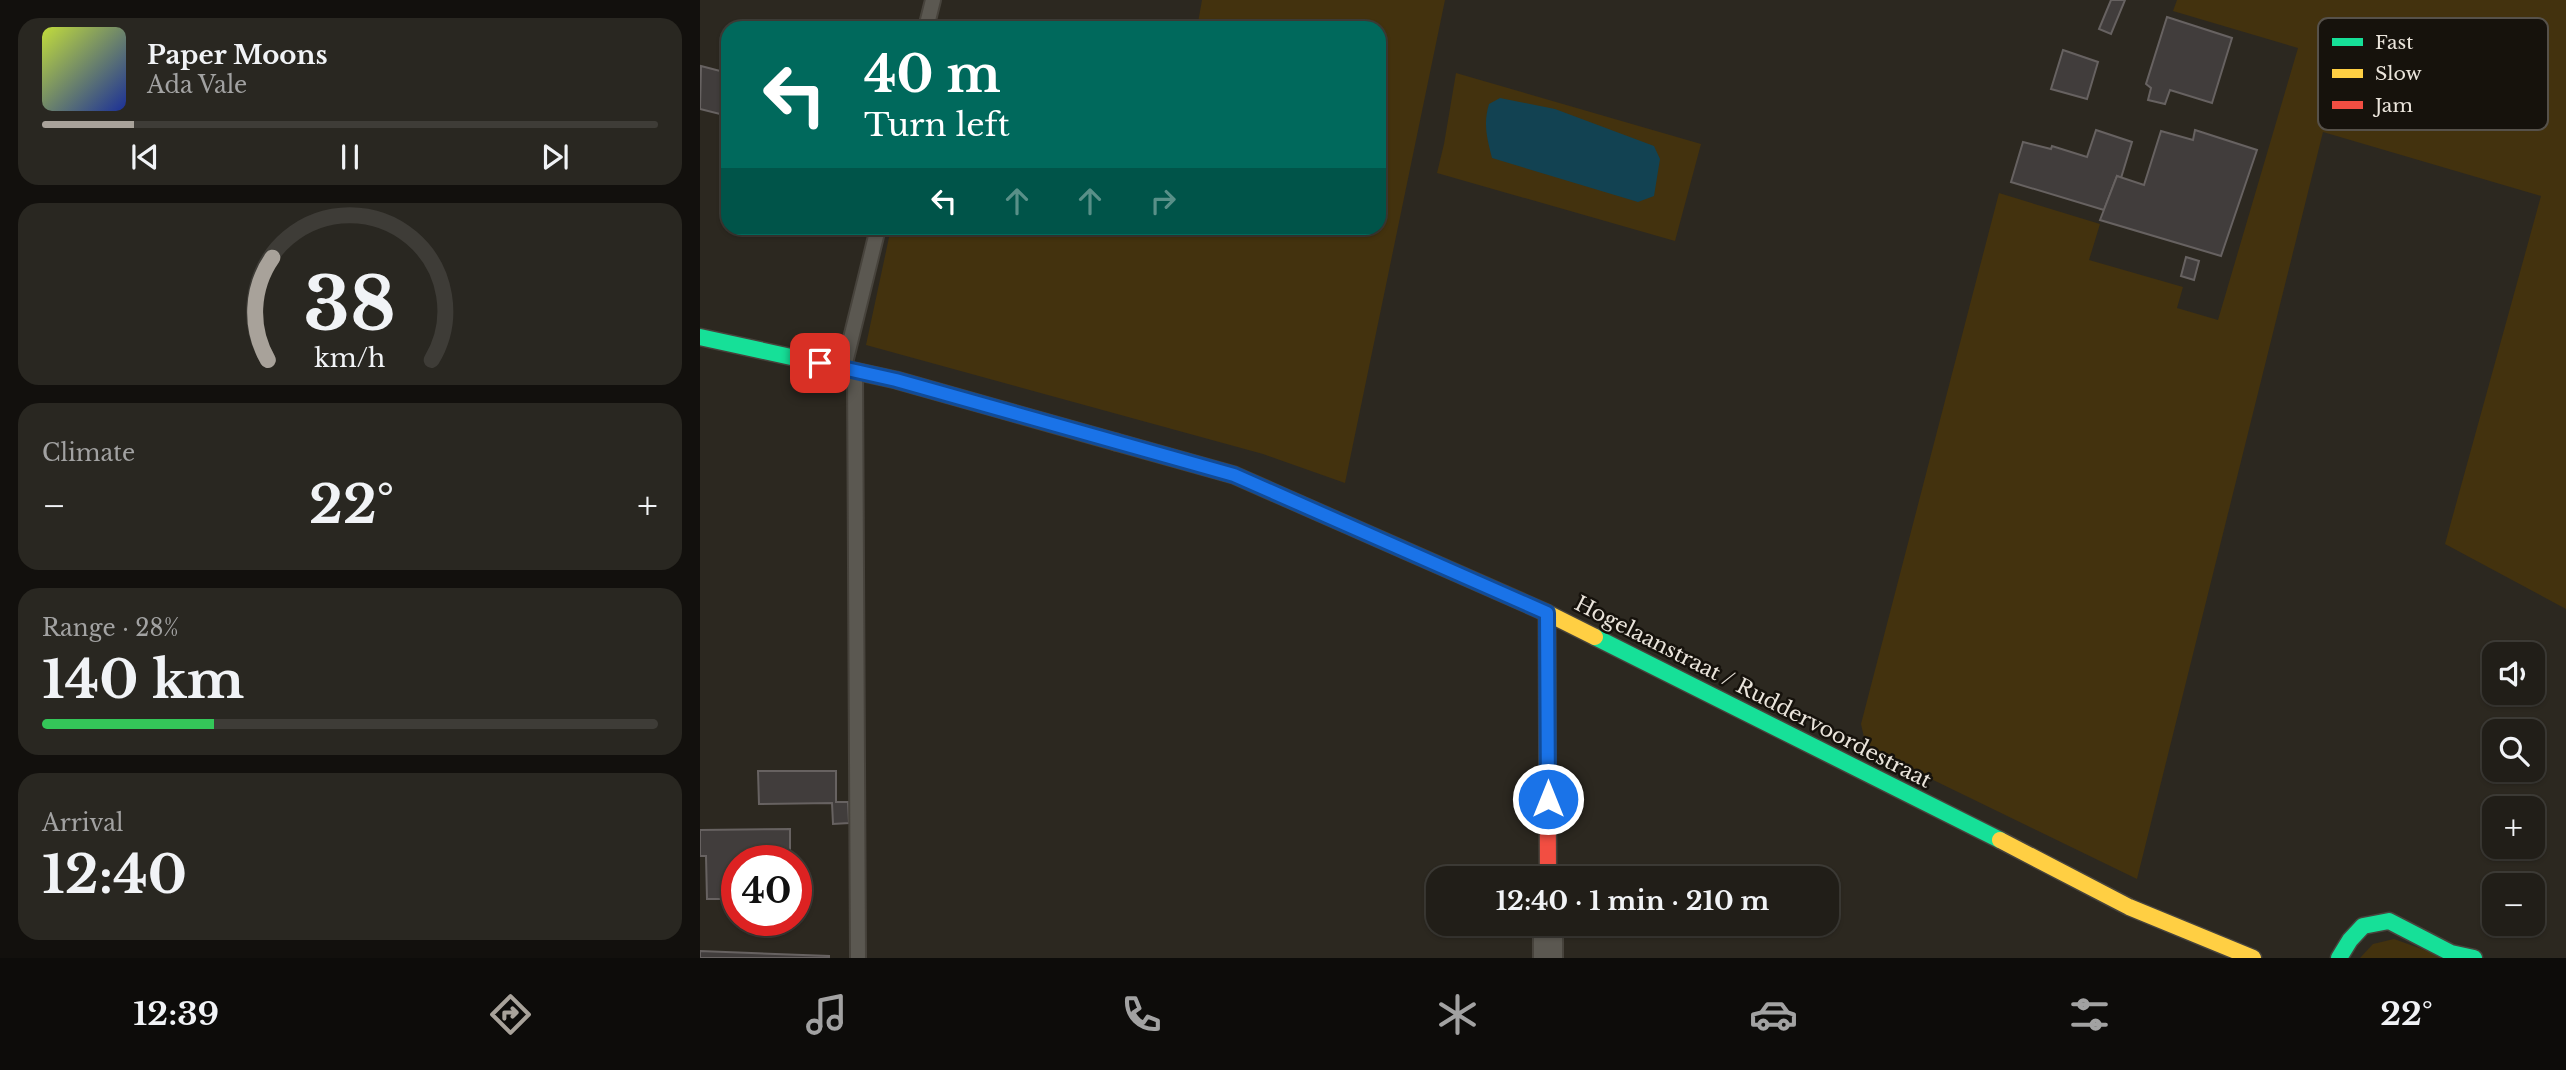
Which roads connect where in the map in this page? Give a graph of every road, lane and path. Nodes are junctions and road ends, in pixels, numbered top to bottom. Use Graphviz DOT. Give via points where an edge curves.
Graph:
graph roads {
  1 [pos="933,0"];
  2 [pos="928,21"];
  3 [pos="877,235"];
  4 [pos="700,337"];
  5 [pos="850,370"];
  6 [pos="1547,613"];
  7 [pos="1548,866"];
  8 [pos="1548,936"];
  9 [pos="858,958"];
  10 [pos="1548,958"];
  11 [pos="2253,958"];
  12 [pos="2339,958"];
  13 [pos="2474,958"];
  1 -- 2 [label="lane"];
  3 -- 5 [label="lane"];
  4 -- 5 [label="street, Hogelaanstraat / Ruddervoordestraat"];
  5 -- 6 [label="street, Hogelaanstraat / Ruddervoordestraat" via="1234,475"];
  5 -- 9 [label="lane"];
  6 -- 7 [label="street"];
  6 -- 11 [label="street, Hogelaanstraat / Ruddervoordestraat" via="2129,907"];
  8 -- 10 [label="street"];
  12 -- 13 [label="street" via="2363,926 2389,921 2451,953"];
}
